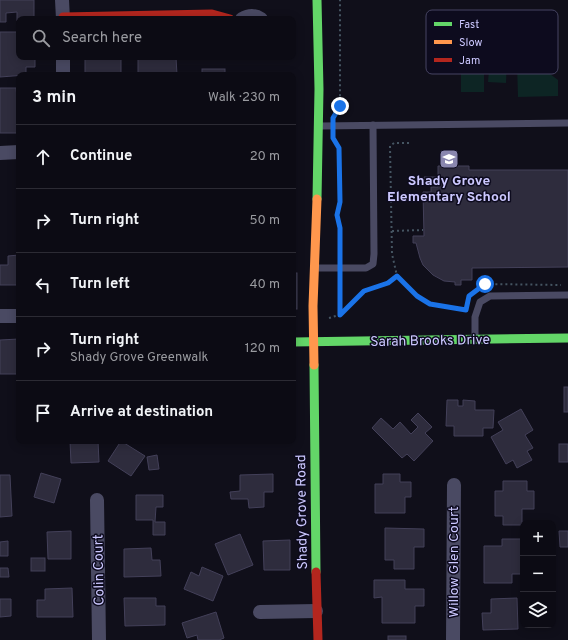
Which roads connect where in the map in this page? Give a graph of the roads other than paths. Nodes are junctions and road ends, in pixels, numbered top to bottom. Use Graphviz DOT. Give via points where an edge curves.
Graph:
graph roads {
  1 [pos="62,0"];
  2 [pos="317,0"];
  3 [pos="62,16"];
  4 [pos="137,16"];
  5 [pos="219,16"];
  6 [pos="63,60"];
  7 [pos="63,72"];
  8 [pos="568,123"];
  9 [pos="373,125"];
  10 [pos="318,126"];
  11 [pos="16,152"];
  12 [pos="0,153"];
  13 [pos="314,268"];
  14 [pos="568,295"];
  15 [pos="0,316"];
  16 [pos="16,316"];
  17 [pos="568,338"];
  18 [pos="475,339"];
  19 [pos="296,342"];
  20 [pos="313,342"];
  21 [pos="454,485"];
  22 [pos="98,500"];
  23 [pos="316,610"];
  24 [pos="260,612"];
  25 [pos="99,640"];
  26 [pos="318,640"];
  27 [pos="453,640"];
  1 -- 3 [label="street"];
  2 -- 10 [label="main road, Shady Grove Road"];
  4 -- 5 [label="main road"];
  6 -- 7 [label="street"];
  8 -- 9 [label="lane"];
  9 -- 10 [label="lane"];
  9 -- 13 [label="lane" via="373,264 366,268"];
  10 -- 13 [label="main road, Shady Grove Road"];
  11 -- 12 [label="street"];
  13 -- 20 [label="main road, Shady Grove Road"];
  14 -- 18 [label="lane" via="490,296 480,302 475,317"];
  15 -- 16 [label="street"];
  17 -- 18 [label="main road, Sarah Brooks Drive"];
  18 -- 20 [label="main road, Sarah Brooks Drive"];
  19 -- 20 [label="main road, Sarah Brooks Drive"];
  20 -- 23 [label="main road, Shady Grove Road"];
  21 -- 27 [label="street, Willow Glen Court"];
  22 -- 25 [label="street, Colin Court"];
  23 -- 24 [label="street"];
  23 -- 26 [label="main road, Shady Grove Road"];
}
